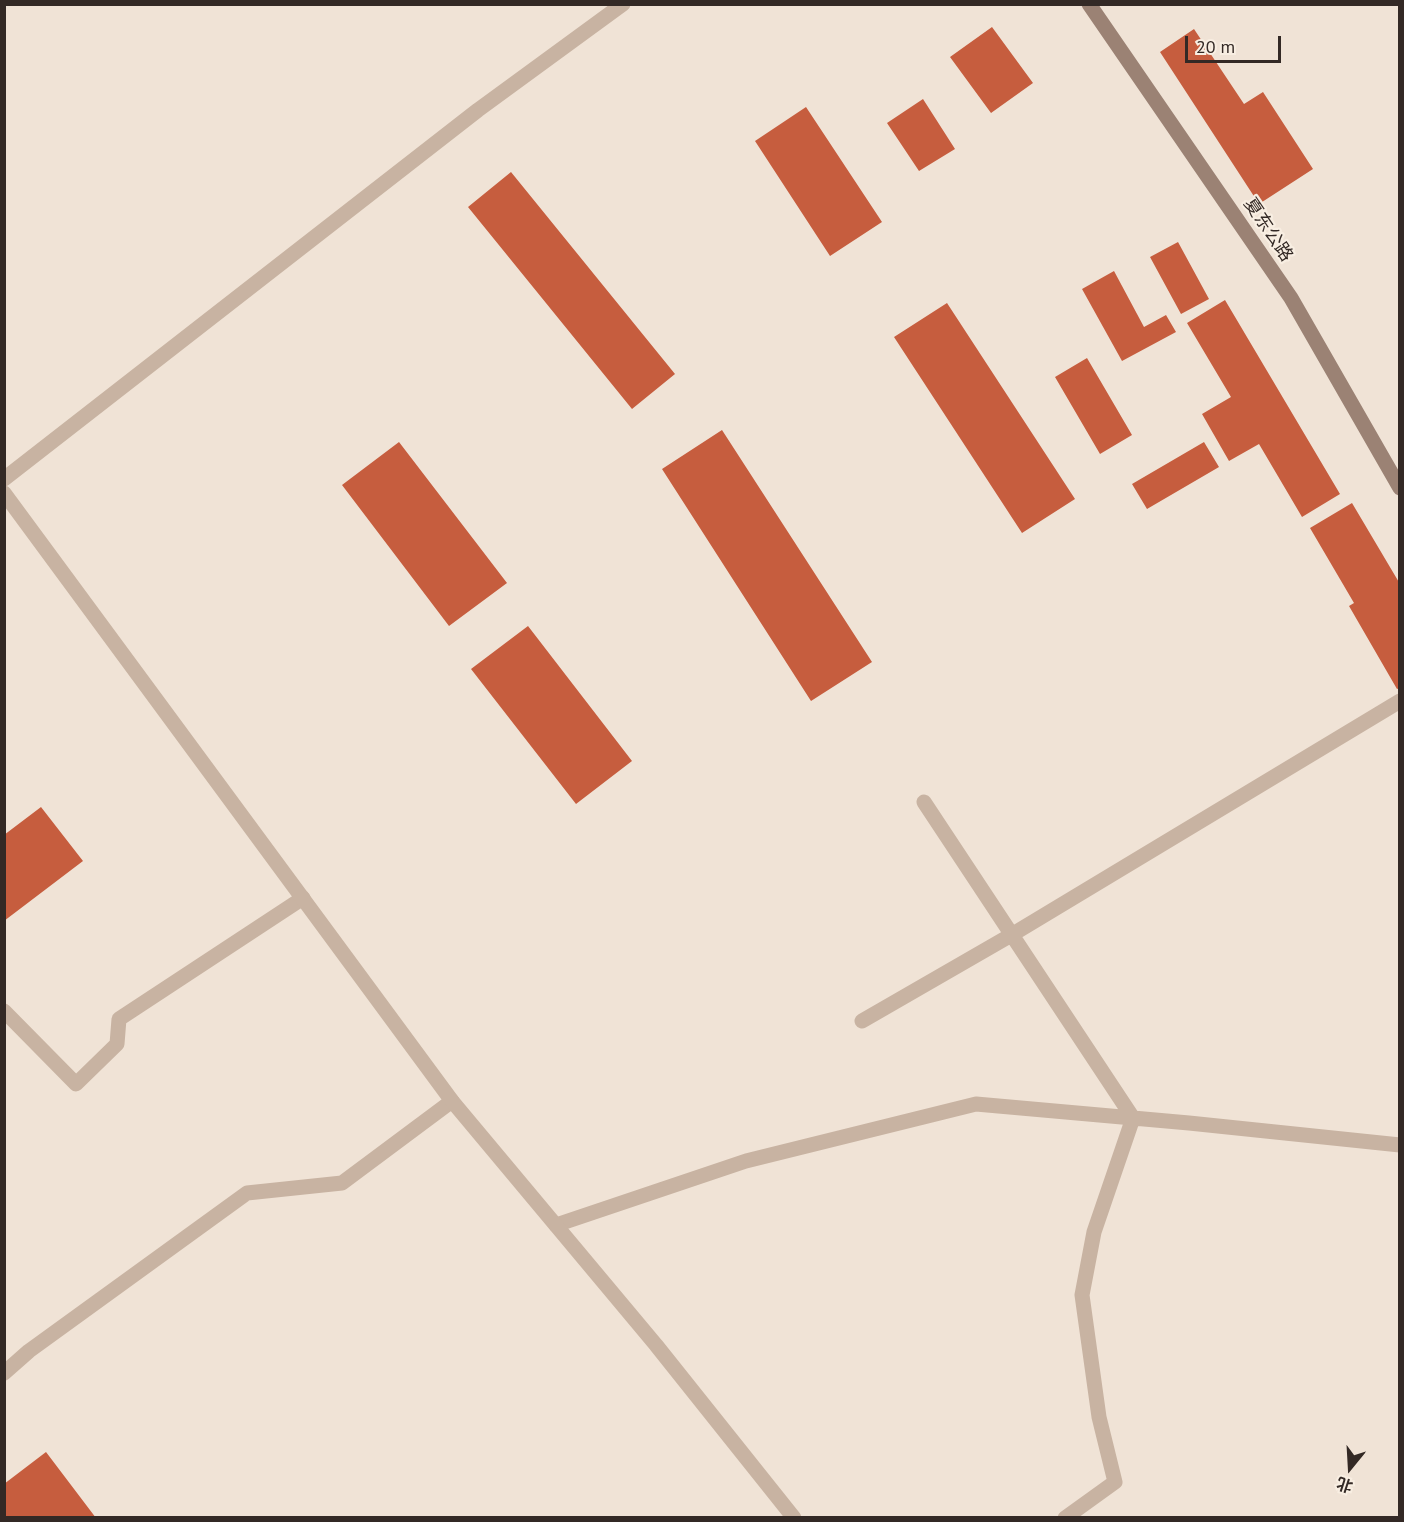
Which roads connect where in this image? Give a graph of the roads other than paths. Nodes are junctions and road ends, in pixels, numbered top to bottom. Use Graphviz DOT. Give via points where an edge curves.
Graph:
graph roads {
  1 [pos="623,4"];
  2 [pos="1089,4"];
  3 [pos="4,479"];
  4 [pos="1400,488"];
  5 [pos="4,493"];
  6 [pos="1400,700"];
  7 [pos="924,802"];
  8 [pos="303,898"];
  9 [pos="1013,934"];
  10 [pos="4,1011"];
  11 [pos="862,1021"];
  12 [pos="452,1101"];
  13 [pos="1133,1118"];
  14 [pos="1400,1145"];
  15 [pos="556,1225"];
  16 [pos="4,1373"];
  17 [pos="794,1518"];
  18 [pos="1065,1518"];
  1 -- 3 [label="street" via="478,110"];
  2 -- 4 [label="main road, 夏东公路" via="1291,298"];
  5 -- 8 [label="street"];
  6 -- 9 [label="street"];
  7 -- 9 [label="street"];
  8 -- 10 [label="street" via="119,1019 117,1044 75,1084"];
  8 -- 12 [label="street"];
  9 -- 11 [label="street"];
  9 -- 13 [label="street"];
  12 -- 15 [label="street"];
  12 -- 16 [label="street" via="342,1183 247,1193"];
  13 -- 14 [label="street"];
  13 -- 15 [label="street" via="976,1104 746,1161"];
  13 -- 18 [label="street" via="1094,1232 1082,1295 1099,1417 1115,1482"];
  15 -- 17 [label="street"];
}
